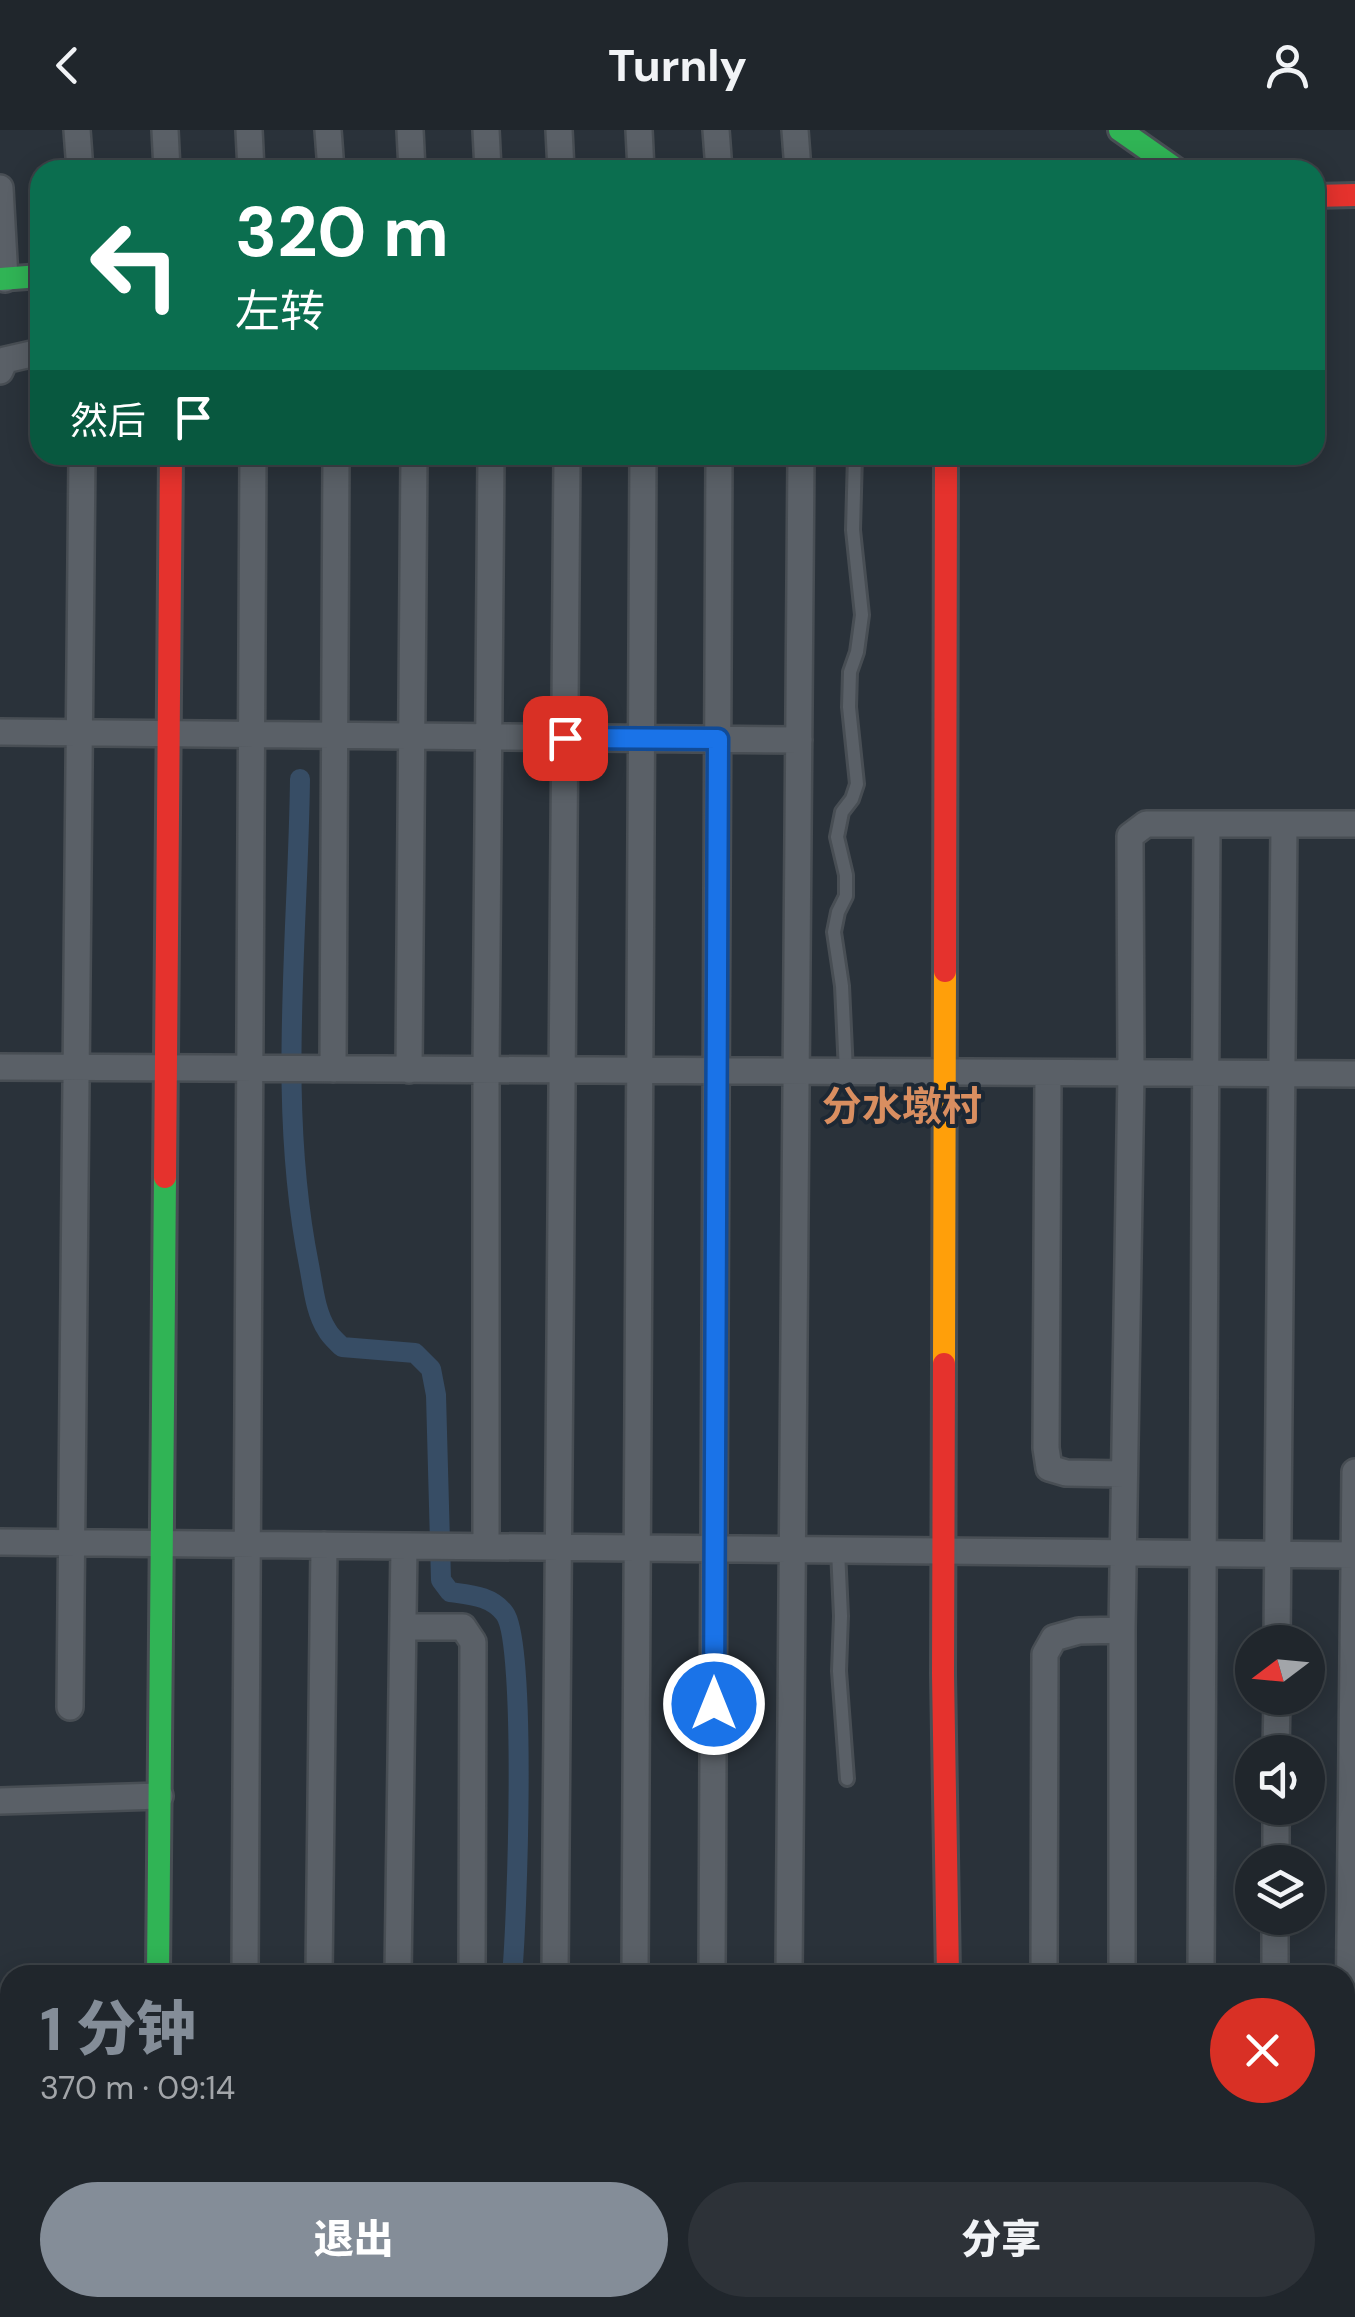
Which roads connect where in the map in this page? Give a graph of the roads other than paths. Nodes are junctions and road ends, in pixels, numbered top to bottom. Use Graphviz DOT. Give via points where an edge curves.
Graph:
graph roads {
  1 [pos="78,130"];
  2 [pos="165,130"];
  3 [pos="248,130"];
  4 [pos="328,130"];
  5 [pos="410,130"];
  6 [pos="486,130"];
  7 [pos="559,130"];
  8 [pos="639,130"];
  9 [pos="716,130"];
  10 [pos="795,130"];
  11 [pos="1120,130"];
  12 [pos="80,160"];
  13 [pos="167,160"];
  14 [pos="250,160"];
  15 [pos="330,160"];
  16 [pos="412,160"];
  17 [pos="488,160"];
  18 [pos="560,160"];
  19 [pos="640,160"];
  20 [pos="718,160"];
  21 [pos="797,160"];
  22 [pos="1163,160"];
  23 [pos="0,188"];
  24 [pos="1355,195"];
  25 [pos="1325,196"];
  26 [pos="30,277"];
  27 [pos="2,279"];
  28 [pos="30,354"];
  29 [pos="0,372"];
  30 [pos="82,465"];
  31 [pos="171,465"];
  32 [pos="253,465"];
  33 [pos="336,465"];
  34 [pos="414,465"];
  35 [pos="491,465"];
  36 [pos="567,465"];
  37 [pos="643,465"];
  38 [pos="719,465"];
  39 [pos="801,465"];
  40 [pos="855,465"];
  41 [pos="946,465"];
  42 [pos="0,732"];
  43 [pos="78,733"];
  44 [pos="169,734"];
  45 [pos="252,735"];
  46 [pos="335,736"];
  47 [pos="412,736"];
  48 [pos="488,737"];
  49 [pos="565,738"];
  50 [pos="642,738"];
  51 [pos="718,739"];
  52 [pos="798,740"];
  53 [pos="1207,824"];
  54 [pos="1284,824"];
  55 [pos="1355,824"];
  56 [pos="0,1068"];
  57 [pos="75,1068"];
  58 [pos="166,1068"];
  59 [pos="260,1069"];
  60 [pos="326,1069"];
  61 [pos="408,1070"];
  62 [pos="486,1070"];
  63 [pos="563,1070"];
  64 [pos="640,1071"];
  65 [pos="716,1071"];
  66 [pos="796,1072"];
  67 [pos="846,1072"];
  68 [pos="944,1072"];
  69 [pos="1048,1073"];
  70 [pos="1131,1073"];
  71 [pos="1206,1074"];
  72 [pos="1282,1074"];
  73 [pos="1355,1074"];
  74 [pos="1355,1472"];
  75 [pos="1124,1474"];
  76 [pos="0,1542"];
  77 [pos="71,1542"];
  78 [pos="162,1543"];
  79 [pos="247,1544"];
  80 [pos="324,1545"];
  81 [pos="410,1546"];
  82 [pos="486,1546"];
  83 [pos="560,1547"];
  84 [pos="637,1548"];
  85 [pos="714,1548"];
  86 [pos="792,1549"];
  87 [pos="838,1550"];
  88 [pos="942,1550"];
  89 [pos="1123,1552"];
  90 [pos="1203,1553"];
  91 [pos="1278,1554"];
  92 [pos="1354,1554"];
  93 [pos="1277,1625"];
  94 [pos="403,1627"];
  95 [pos="1122,1630"];
  96 [pos="70,1706"];
  97 [pos="846,1779"];
  98 [pos="160,1796"];
  99 [pos="0,1800"];
  100 [pos="1275,1935"];
  101 [pos="158,1965"];
  102 [pos="244,1965"];
  103 [pos="319,1965"];
  104 [pos="398,1965"];
  105 [pos="472,1965"];
  106 [pos="556,1965"];
  107 [pos="635,1965"];
  108 [pos="712,1965"];
  109 [pos="788,1965"];
  110 [pos="948,1965"];
  111 [pos="1044,1965"];
  112 [pos="1122,1965"];
  113 [pos="1201,1965"];
  114 [pos="1275,1965"];
  115 [pos="1351,1965"];
  1 -- 12 [label="street"];
  2 -- 13 [label="street"];
  3 -- 14 [label="street"];
  4 -- 15 [label="street"];
  5 -- 16 [label="street"];
  6 -- 17 [label="street"];
  7 -- 18 [label="street"];
  8 -- 19 [label="street"];
  9 -- 20 [label="street"];
  10 -- 21 [label="street"];
  11 -- 22 [label="street"];
  23 -- 27 [label="street"];
  24 -- 25 [label="street"];
  26 -- 27 [label="street"];
  28 -- 29 [label="street" via="5,360"];
  30 -- 43 [label="street"];
  31 -- 44 [label="street"];
  32 -- 45 [label="street"];
  33 -- 46 [label="street"];
  34 -- 47 [label="street"];
  35 -- 48 [label="street"];
  36 -- 49 [label="street"];
  37 -- 50 [label="street"];
  38 -- 51 [label="street"];
  39 -- 52 [label="street"];
  40 -- 67 [label="lane" via="862,614 849,707 857,784 837,837 846,896 834,932"];
  41 -- 68 [label="street"];
  42 -- 43 [label="street"];
  43 -- 44 [label="street"];
  43 -- 57 [label="street"];
  44 -- 45 [label="street"];
  44 -- 58 [label="street"];
  45 -- 46 [label="street"];
  45 -- 59 [label="street"];
  46 -- 47 [label="street"];
  46 -- 60 [label="street"];
  47 -- 48 [label="street"];
  47 -- 61 [label="street"];
  48 -- 49 [label="street"];
  48 -- 62 [label="street"];
  49 -- 50 [label="street"];
  49 -- 63 [label="street"];
  50 -- 51 [label="street"];
  50 -- 64 [label="street"];
  51 -- 52 [label="street"];
  51 -- 65 [label="street"];
  52 -- 66 [label="street"];
  53 -- 54 [label="street"];
  53 -- 70 [label="street" via="1146,824 1130,836"];
  53 -- 71 [label="street"];
  54 -- 55 [label="street"];
  54 -- 72 [label="street"];
  56 -- 57 [label="street"];
  57 -- 58 [label="street"];
  57 -- 77 [label="street"];
  58 -- 59 [label="street"];
  58 -- 78 [label="street"];
  59 -- 60 [label="street"];
  59 -- 79 [label="street"];
  60 -- 61 [label="street"];
  61 -- 62 [label="street"];
  62 -- 63 [label="street"];
  62 -- 82 [label="street"];
  63 -- 64 [label="street"];
  63 -- 83 [label="street"];
  64 -- 65 [label="street"];
  64 -- 84 [label="street"];
  65 -- 66 [label="street"];
  65 -- 85 [label="street"];
  66 -- 67 [label="street"];
  66 -- 86 [label="street"];
  67 -- 68 [label="street"];
  68 -- 69 [label="street"];
  68 -- 88 [label="street"];
  69 -- 70 [label="street"];
  69 -- 75 [label="street" via="1049,1468"];
  70 -- 71 [label="street"];
  70 -- 75 [label="street"];
  71 -- 72 [label="street"];
  71 -- 90 [label="street"];
  72 -- 73 [label="street"];
  72 -- 91 [label="street"];
  74 -- 92 [label="street"];
  75 -- 89 [label="street"];
  76 -- 77 [label="street"];
  77 -- 78 [label="street"];
  77 -- 96 [label="street"];
  78 -- 79 [label="street"];
  78 -- 98 [label="street"];
  79 -- 80 [label="street"];
  79 -- 102 [label="street"];
  80 -- 81 [label="street"];
  80 -- 103 [label="street"];
  81 -- 82 [label="street"];
  81 -- 94 [label="street"];
  82 -- 83 [label="street"];
  83 -- 84 [label="street"];
  83 -- 106 [label="street"];
  84 -- 85 [label="street"];
  84 -- 107 [label="street"];
  85 -- 86 [label="street"];
  85 -- 108 [label="street"];
  86 -- 87 [label="street"];
  86 -- 109 [label="street"];
  87 -- 88 [label="street"];
  87 -- 97 [label="lane"];
  88 -- 89 [label="street"];
  88 -- 110 [label="street"];
  89 -- 90 [label="street"];
  89 -- 95 [label="street"];
  90 -- 91 [label="street"];
  90 -- 113 [label="street"];
  91 -- 92 [label="street"];
  91 -- 93 [label="street"];
  92 -- 115 [label="street"];
  94 -- 104 [label="street"];
  94 -- 105 [label="street" via="463,1627 473,1642"];
  95 -- 111 [label="street" via="1054,1638 1045,1654"];
  95 -- 112 [label="street"];
  98 -- 99 [label="street"];
  98 -- 101 [label="street"];
  100 -- 114 [label="street"];
}
